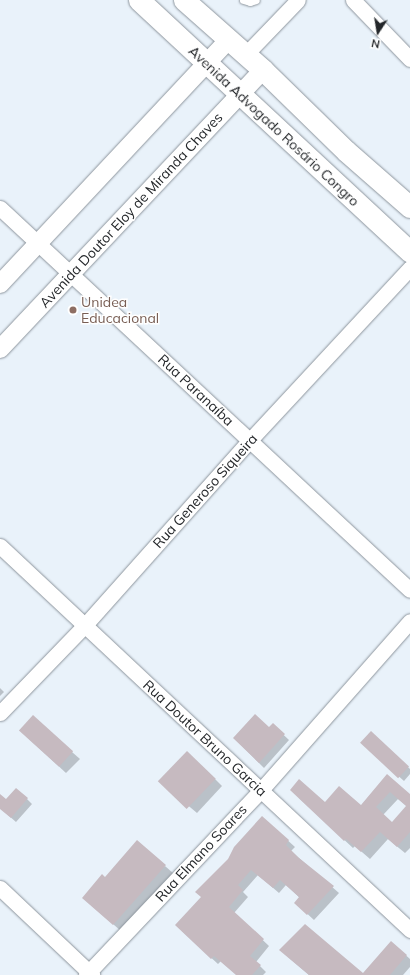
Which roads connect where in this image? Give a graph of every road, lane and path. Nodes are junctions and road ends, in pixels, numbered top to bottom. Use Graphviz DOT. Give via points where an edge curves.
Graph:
graph roads {
  1 [pos="139,0"];
  2 [pos="184,0"];
  3 [pos="243,0"];
  4 [pos="256,0"];
  5 [pos="298,0"];
  6 [pos="353,0"];
  7 [pos="228,40"];
  8 [pos="245,55"];
  9 [pos="410,59"];
  10 [pos="207,63"];
  11 [pos="262,70"];
  12 [pos="240,94"];
  13 [pos="346,151"];
  14 [pos="324,171"];
  15 [pos="410,207"];
  16 [pos="0,208"];
  17 [pos="37,242"];
  18 [pos="410,252"];
  19 [pos="410,268"];
  20 [pos="72,275"];
  21 [pos="0,284"];
  22 [pos="0,349"];
  23 [pos="250,440"];
  24 [pos="0,546"];
  25 [pos="410,590"];
  26 [pos="410,621"];
  27 [pos="85,625"];
  28 [pos="0,713"];
  29 [pos="261,790"];
  30 [pos="0,888"];
  31 [pos="410,930"];
  32 [pos="89,974"];
  1 -- 10 [label="main road, Avenida Advogado Rosário Congro"];
  2 -- 7 [label="main road"];
  3 -- 4 [label="lane"];
  5 -- 8 [label="street"];
  6 -- 9 [label="street"];
  7 -- 8 [label="main road"];
  7 -- 10 [label="street"];
  8 -- 11 [label="main road"];
  10 -- 12 [label="main road, Avenida Advogado Rosário Congro"];
  10 -- 17 [label="street"];
  11 -- 12 [label="street, Avenida Doutor Eloy de Miranda Chaves"];
  11 -- 13 [label="main road"];
  12 -- 14 [label="main road, Avenida Advogado Rosário Congro"];
  12 -- 20 [label="street, Avenida Doutor Eloy de Miranda Chaves"];
  13 -- 14 [label="main road"];
  13 -- 15 [label="main road"];
  14 -- 18 [label="main road, Avenida Advogado Rosário Congro"];
  16 -- 17 [label="street, Rua Paranaíba"];
  17 -- 20 [label="street, Rua Paranaíba"];
  17 -- 21 [label="street"];
  19 -- 23 [label="street, Rua Generoso Siqueira"];
  20 -- 22 [label="street, Avenida Doutor Eloy de Miranda Chaves"];
  20 -- 23 [label="street, Rua Paranaíba"];
  23 -- 25 [label="street, Rua Paranaíba"];
  23 -- 27 [label="street, Rua Generoso Siqueira"];
  24 -- 27 [label="street, Rua Doutor Bruno Garcia"];
  26 -- 29 [label="street, Rua Elmano Soares"];
  27 -- 28 [label="street, Rua Generoso Siqueira"];
  27 -- 29 [label="street, Rua Doutor Bruno Garcia"];
  29 -- 31 [label="street, Rua Doutor Bruno Garcia"];
  29 -- 32 [label="street, Rua Elmano Soares"];
  30 -- 32 [label="street"];
}
